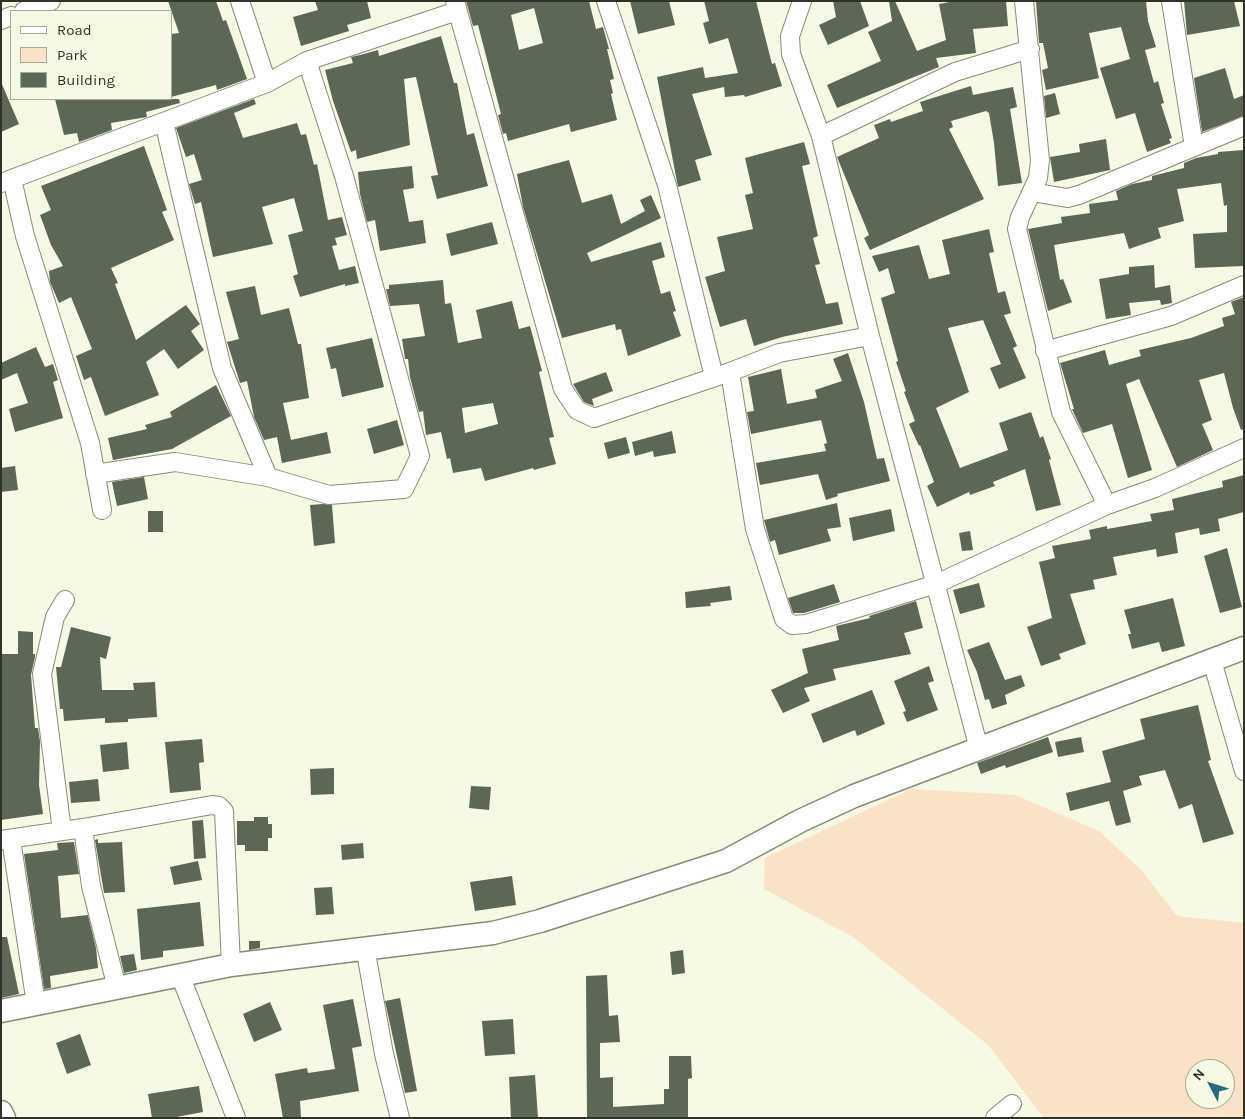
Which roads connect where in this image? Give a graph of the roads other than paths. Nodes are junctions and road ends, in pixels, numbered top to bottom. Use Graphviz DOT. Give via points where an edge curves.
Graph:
graph roads {
  1 [pos="51,1"];
  2 [pos="240,1"];
  3 [pos="606,1"];
  4 [pos="802,1"];
  5 [pos="1024,1"];
  6 [pos="1171,1"];
  7 [pos="456,6"];
  8 [pos="27,10"];
  9 [pos="1030,49"];
  10 [pos="307,61"];
  11 [pos="267,83"];
  12 [pos="164,122"];
  13 [pos="1244,126"];
  14 [pos="821,136"];
  15 [pos="1194,147"];
  16 [pos="7,181"];
  17 [pos="1032,192"];
  18 [pos="1244,285"];
  19 [pos="870,336"];
  20 [pos="1046,351"];
  21 [pos="722,375"];
  22 [pos="1244,448"];
  23 [pos="95,474"];
  24 [pos="268,477"];
  25 [pos="1107,505"];
  26 [pos="102,510"];
  27 [pos="936,584"];
  28 [pos="65,600"];
  29 [pos="1244,648"];
  30 [pos="1212,661"];
  31 [pos="979,749"];
  32 [pos="1244,771"];
  33 [pos="83,828"];
  34 [pos="62,831"];
  35 [pos="6,840"];
  36 [pos="364,947"];
  37 [pos="231,965"];
  38 [pos="180,975"];
  39 [pos="117,988"];
  40 [pos="36,1004"];
  41 [pos="1,1011"];
  42 [pos="1,1112"];
  43 [pos="4,1118"];
  44 [pos="236,1118"];
  45 [pos="400,1118"];
  46 [pos="995,1118"];
  47 [pos="1010,1118"];
  1 -- 8 [label="street"];
  2 -- 11 [label="street"];
  3 -- 21 [label="street" via="666,185"];
  4 -- 14 [label="street" via="790,36 791,54"];
  5 -- 9 [label="street"];
  6 -- 15 [label="street"];
  7 -- 10 [label="street"];
  7 -- 21 [label="street" via="563,390 577,410 594,418"];
  9 -- 14 [label="street" via="955,72"];
  9 -- 17 [label="street" via="1040,160"];
  10 -- 11 [label="street"];
  10 -- 24 [label="street" via="344,176 420,456 404,489 329,495"];
  11 -- 12 [label="street"];
  12 -- 16 [label="street"];
  12 -- 24 [label="street" via="222,368"];
  13 -- 15 [label="street"];
  14 -- 19 [label="street"];
  15 -- 17 [label="street" via="1079,195 1067,198"];
  16 -- 23 [label="street" via="81,410"];
  17 -- 20 [label="street" via="1017,230"];
  18 -- 20 [label="street" via="1171,316"];
  19 -- 21 [label="street" via="779,353"];
  19 -- 27 [label="street"];
  20 -- 25 [label="street" via="1061,412"];
  21 -- 27 [label="street" via="755,529 784,618 792,625 806,624"];
  22 -- 25 [label="street" via="1155,488"];
  23 -- 24 [label="street" via="175,462"];
  23 -- 26 [label="street"];
  25 -- 27 [label="street"];
  27 -- 31 [label="street"];
  28 -- 34 [label="street" via="56,617 42,674"];
  29 -- 30 [label="street"];
  30 -- 31 [label="street"];
  30 -- 32 [label="street"];
  31 -- 36 [label="street" via="854,796 726,861 696,872 493,933"];
  33 -- 34 [label="street"];
  33 -- 37 [label="street" via="219,806 224,811"];
  33 -- 39 [label="street" via="91,886"];
  34 -- 35 [label="street"];
  35 -- 40 [label="street"];
  36 -- 37 [label="street"];
  36 -- 45 [label="street"];
  37 -- 38 [label="street"];
  38 -- 39 [label="street"];
  38 -- 44 [label="street"];
  39 -- 40 [label="street"];
  40 -- 41 [label="street"];
  42 -- 43 [label="street"];
  46 -- 47 [label="street" via="1012,1104"];
}
